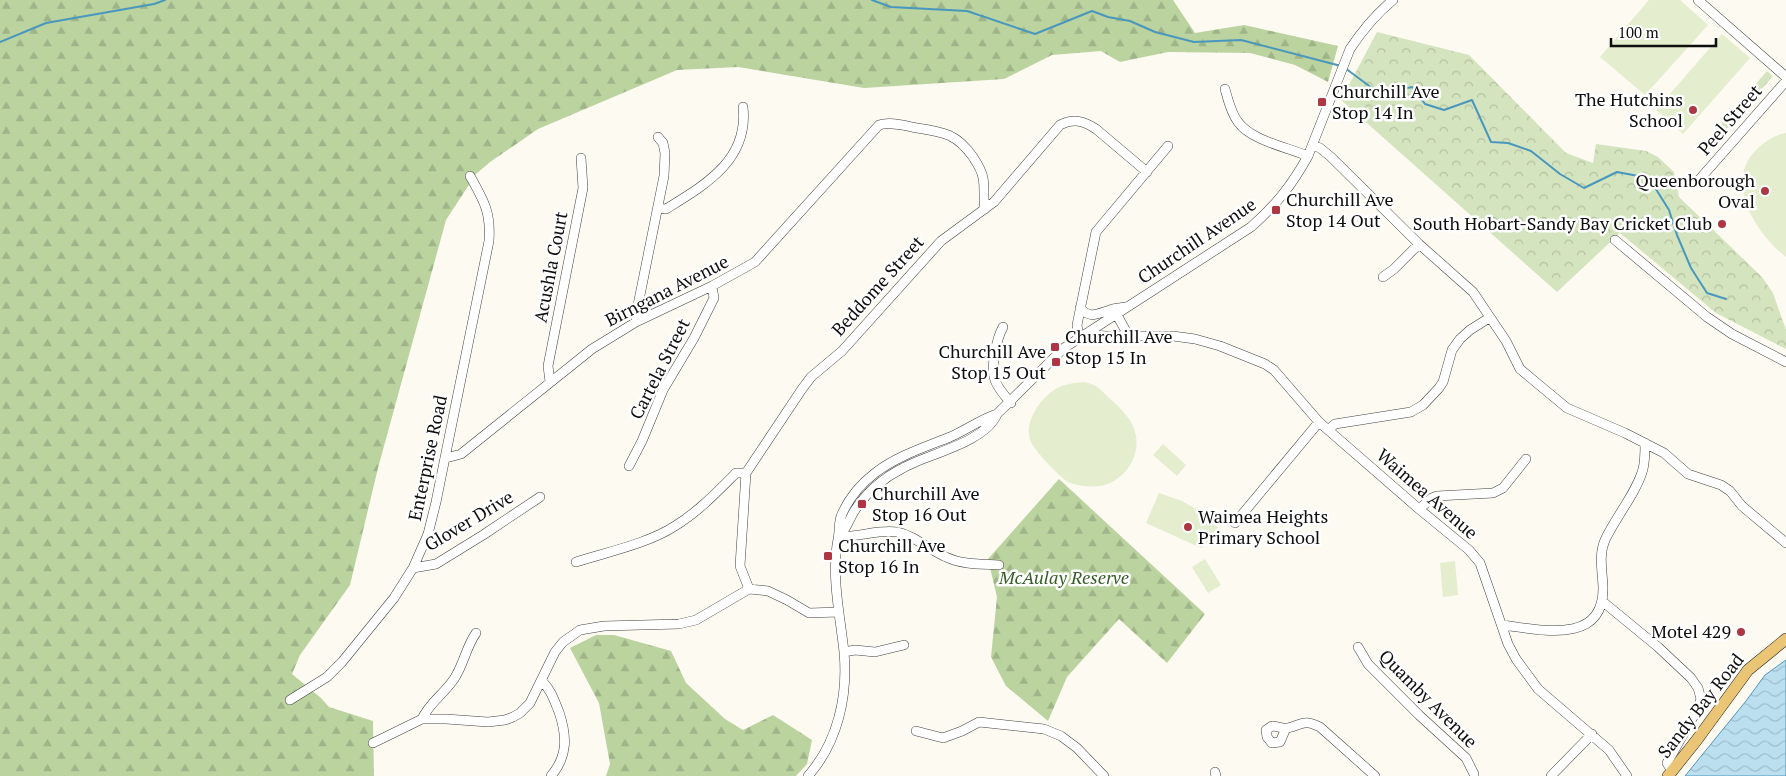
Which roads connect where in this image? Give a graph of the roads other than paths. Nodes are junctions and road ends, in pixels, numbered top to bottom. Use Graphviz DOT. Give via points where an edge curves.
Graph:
graph roads {
  1 [pos="1394,0"];
  2 [pos="1698,0"];
  3 [pos="1786,77"];
  4 [pos="1786,81"];
  5 [pos="1226,89"];
  6 [pos="743,107"];
  7 [pos="658,137"];
  8 [pos="1168,146"];
  9 [pos="1313,146"];
  10 [pos="1308,156"];
  11 [pos="581,158"];
  12 [pos="1147,172"];
  13 [pos="470,176"];
  14 [pos="1698,181"];
  15 [pos="658,208"];
  16 [pos="985,209"];
  17 [pos="1615,240"];
  18 [pos="1419,244"];
  19 [pos="1383,277"];
  20 [pos="712,286"];
  21 [pos="1128,307"];
  22 [pos="1080,308"];
  23 [pos="1117,315"];
  24 [pos="1489,318"];
  25 [pos="636,322"];
  26 [pos="1003,327"];
  27 [pos="1090,331"];
  28 [pos="1128,336"];
  29 [pos="1079,338"];
  30 [pos="1786,362"];
  31 [pos="550,382"];
  32 [pos="1011,402"];
  33 [pos="1319,422"];
  34 [pos="1328,430"];
  35 [pos="1645,443"];
  36 [pos="446,458"];
  37 [pos="1526,460"];
  38 [pos="629,466"];
  39 [pos="746,473"];
  40 [pos="540,497"];
  41 [pos="1419,509"];
  42 [pos="1235,523"];
  43 [pos="839,536"];
  44 [pos="1786,543"];
  45 [pos="576,562"];
  46 [pos="1000,565"];
  47 [pos="414,568"];
  48 [pos="749,589"];
  49 [pos="1602,601"];
  50 [pos="839,612"];
  51 [pos="1502,625"];
  52 [pos="476,633"];
  53 [pos="1786,639"];
  54 [pos="904,645"];
  55 [pos="1358,647"];
  56 [pos="844,652"];
  57 [pos="542,681"];
  58 [pos="290,700"];
  59 [pos="422,719"];
  60 [pos="1286,728"];
  61 [pos="916,731"];
  62 [pos="1592,734"];
  63 [pos="374,743"];
  64 [pos="1670,773"];
  65 [pos="1473,775"];
  66 [pos="551,776"];
  67 [pos="808,776"];
  68 [pos="1104,776"];
  69 [pos="1375,776"];
  70 [pos="1551,776"];
  71 [pos="1627,776"];
  1 -- 9 [label="street, Churchill Avenue" via="1359,35 1345,59"];
  2 -- 3 [label="street"];
  4 -- 14 [label="street, Peel Street"];
  5 -- 10 [label="street" via="1234,116 1242,127 1267,142"];
  6 -- 15 [label="street" via="744,128 733,155 697,190 666,209"];
  7 -- 15 [label="street" via="663,143 666,162"];
  8 -- 12 [label="street"];
  9 -- 10 [label="street, Churchill Avenue"];
  9 -- 18 [label="street" via="1331,156"];
  10 -- 21 [label="street, Churchill Avenue" via="1274,206 1251,227"];
  11 -- 31 [label="street, Acushla Court" via="583,188 548,366"];
  12 -- 16 [label="street, Beddome Street" via="1087,123 1069,121 1060,125"];
  12 -- 22 [label="street" via="1096,232"];
  13 -- 36 [label="street, Enterprise Road" via="486,204 489,241"];
  15 -- 25 [label="street"];
  16 -- 20 [label="street, Birngana Avenue" via="980,170 958,139 940,131 879,125 763,256"];
  16 -- 39 [label="street, Beddome Street" via="940,241 842,350 811,377"];
  17 -- 30 [label="street" via="1707,317"];
  18 -- 19 [label="street"];
  18 -- 24 [label="street" via="1473,292"];
  20 -- 25 [label="street, Birngana Avenue"];
  20 -- 38 [label="street, Cartela Street" via="714,298 663,390"];
  21 -- 22 [label="street" via="1094,315"];
  21 -- 23 [label="street, Churchill Avenue"];
  22 -- 29 [label="street"];
  23 -- 27 [label="street, Churchill Avenue"];
  23 -- 28 [label="street"];
  24 -- 34 [label="street" via="1460,339 1452,350 1440,388 1423,406 1411,412 1335,424"];
  24 -- 35 [label="street" via="1506,341 1520,369 1567,408"];
  25 -- 31 [label="street, Birngana Avenue" via="592,349"];
  26 -- 32 [label="street" via="997,338 994,378"];
  27 -- 28 [label="street, Waimea Avenue" via="1096,335"];
  27 -- 29 [label="street, Churchill Avenue"];
  28 -- 33 [label="street, Waimea Avenue" via="1195,339 1265,364 1283,378"];
  29 -- 32 [label="street, Churchill Avenue" via="1060,352"];
  31 -- 36 [label="street, Birngana Avenue" via="460,454"];
  32 -- 43 [label="street, Churchill Avenue" via="998,414 897,459 873,474 842,514"];
  33 -- 34 [label="street, Waimea Avenue"];
  33 -- 42 [label="street"];
  34 -- 41 [label="street, Waimea Avenue"];
  35 -- 44 [label="street" via="1664,453 1688,474 1730,491 1742,506"];
  35 -- 49 [label="street" via="1643,470 1601,549"];
  36 -- 47 [label="street, Enterprise Road" via="428,534"];
  37 -- 41 [label="street" via="1503,488 1493,493 1437,496"];
  39 -- 45 [label="street" via="736,473 674,527"];
  39 -- 48 [label="street, Beddome Street" via="740,566"];
  40 -- 47 [label="street, Glover Drive" via="436,564"];
  41 -- 51 [label="street, Waimea Avenue" via="1480,563"];
  43 -- 46 [label="street" via="896,532 944,557 964,563"];
  43 -- 50 [label="street, Churchill Avenue" via="835,568"];
  47 -- 58 [label="street, Enterprise Road" via="342,662 327,677"];
  48 -- 50 [label="street" via="768,591 808,613"];
  48 -- 57 [label="street" via="696,620 580,630 555,652"];
  49 -- 51 [label="street" via="1590,622 1575,629 1563,631"];
  49 -- 64 [label="street" via="1658,647 1698,688 1701,698 1667,763"];
  50 -- 56 [label="street, Churchill Avenue"];
  51 -- 62 [label="street, Waimea Avenue" via="1516,659 1538,689"];
  52 -- 59 [label="street" via="454,680"];
  53 -- 64 [label="main road, Sandy Bay Road" via="1748,670"];
  54 -- 56 [label="street" via="875,652"];
  55 -- 65 [label="street, Quamby Avenue" via="1372,669 1466,758"];
  56 -- 67 [label="street, Churchill Avenue" via="844,695 837,725 825,754"];
  57 -- 59 [label="street" via="530,703 520,713 505,720"];
  57 -- 66 [label="street" via="551,690 566,738 560,763"];
  59 -- 63 [label="street"];
  60 -- 69 [label="street" via="1300,723 1320,727"];
  61 -- 68 [label="street" via="942,738 979,722 1044,729 1077,748"];
  62 -- 70 [label="street"];
  62 -- 71 [label="street, Waimea Avenue" via="1610,750"];
}
